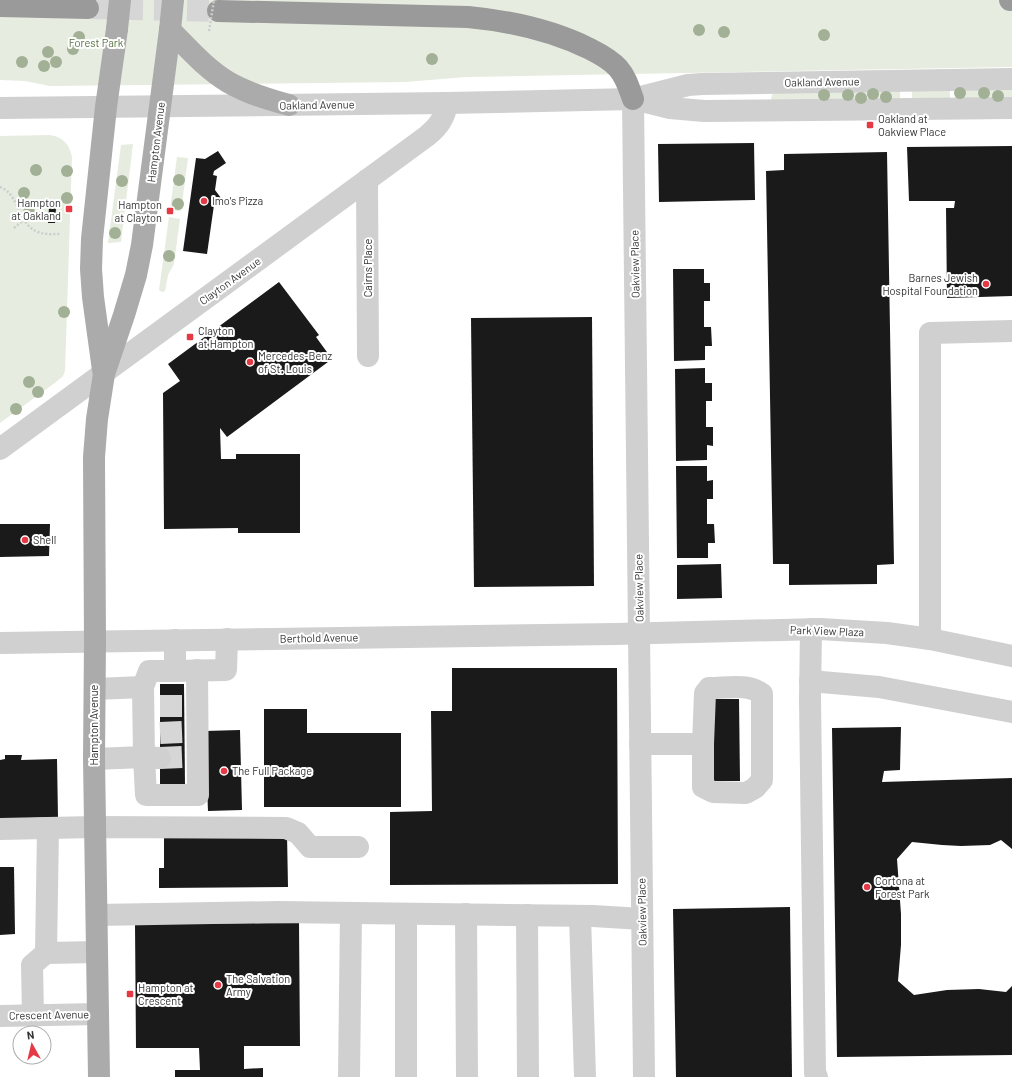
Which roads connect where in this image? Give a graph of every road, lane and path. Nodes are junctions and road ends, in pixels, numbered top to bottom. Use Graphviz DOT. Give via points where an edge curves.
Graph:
graph roads {
  1 [pos="120,0"];
  2 [pos="174,0"];
  3 [pos="216,5"];
  4 [pos="0,6"];
  5 [pos="88,8"];
  6 [pos="170,30"];
  7 [pos="209,31"];
  8 [pos="1012,79"];
  9 [pos="633,99"];
  10 [pos="447,103"];
  11 [pos="288,105"];
  12 [pos="160,106"];
  13 [pos="106,107"];
  14 [pos="0,108"];
  15 [pos="1012,108"];
  16 [pos="367,180"];
  17 [pos="0,187"];
  18 [pos="24,220"];
  19 [pos="14,228"];
  20 [pos="60,234"];
  21 [pos="1012,331"];
  22 [pos="368,356"];
  23 [pos="104,374"];
  24 [pos="0,449"];
  25 [pos="811,629"];
  26 [pos="639,633"];
  27 [pos="226,639"];
  28 [pos="930,639"];
  29 [pos="175,640"];
  30 [pos="95,641"];
  31 [pos="0,642"];
  32 [pos="1012,656"];
  33 [pos="176,670"];
  34 [pos="197,670"];
  35 [pos="810,681"];
  36 [pos="95,689"];
  37 [pos="149,700"];
  38 [pos="1012,712"];
  39 [pos="640,744"];
  40 [pos="703,744"];
  41 [pos="152,757"];
  42 [pos="94,759"];
  43 [pos="95,827"];
  44 [pos="48,828"];
  45 [pos="0,829"];
  46 [pos="358,847"];
  47 [pos="351,913"];
  48 [pos="406,914"];
  49 [pos="466,914"];
  50 [pos="97,915"];
  51 [pos="527,915"];
  52 [pos="580,916"];
  53 [pos="642,919"];
  54 [pos="97,952"];
  55 [pos="46,953"];
  56 [pos="98,1014"];
  57 [pos="0,1016"];
  58 [pos="33,1016"];
  59 [pos="99,1077"];
  60 [pos="349,1077"];
  61 [pos="406,1077"];
  62 [pos="467,1077"];
  63 [pos="528,1077"];
  64 [pos="585,1077"];
  65 [pos="644,1077"];
  66 [pos="817,1077"];
  1 -- 13 [label="main road, Hampton Avenue, bridge"];
  2 -- 6 [label="main road, Hampton Avenue, bridge"];
  3 -- 7 [label="path, bridge"];
  3 -- 9 [label="highway" via="468,17 522,25 563,38 599,54 619,69"];
  4 -- 5 [label="highway"];
  6 -- 11 [label="main road" via="203,63 227,81 246,91"];
  6 -- 12 [label="main road, Hampton Avenue"];
  8 -- 9 [label="street, Oakland Avenue" via="702,84"];
  9 -- 10 [label="street, Oakland Avenue"];
  9 -- 15 [label="street, Oakland Avenue" via="670,108 704,112"];
  9 -- 26 [label="street, Oakview Place"];
  10 -- 11 [label="street, Oakland Avenue"];
  10 -- 16 [label="street, Clayton Avenue" via="443,118 436,128"];
  11 -- 12 [label="street, Oakland Avenue"];
  12 -- 13 [label="street, Oakland Avenue"];
  12 -- 23 [label="main road, Hampton Avenue" via="136,275"];
  13 -- 14 [label="street, Oakland Avenue"];
  13 -- 23 [label="main road, Hampton Avenue" via="91,269"];
  16 -- 22 [label="street, Cairns Place"];
  16 -- 23 [label="street, Clayton Avenue"];
  17 -- 18 [label="path" via="12,197"];
  18 -- 19 [label="path"];
  18 -- 20 [label="path" via="38,232"];
  21 -- 28 [label="street" via="930,334"];
  23 -- 24 [label="street, Clayton Avenue"];
  23 -- 30 [label="main road, Hampton Avenue" via="94,457"];
  25 -- 26 [label="street, Park View Plaza"];
  25 -- 28 [label="street, Park View Plaza" via="887,633"];
  25 -- 35 [label="street"];
  26 -- 27 [label="street, Berthold Avenue"];
  26 -- 39 [label="street, Oakview Place"];
  27 -- 29 [label="street, Berthold Avenue"];
  27 -- 34 [label="street" via="226,670"];
  28 -- 32 [label="street, Park View Plaza"];
  29 -- 30 [label="street, Berthold Avenue"];
  29 -- 33 [label="street"];
  30 -- 31 [label="street, Berthold Avenue"];
  30 -- 36 [label="main road, Hampton Avenue"];
  33 -- 34 [label="street"];
  33 -- 37 [label="street" via="149,671"];
  34 -- 41 [label="street" via="190,706 191,757 198,795 146,796"];
  35 -- 38 [label="street" via="879,687"];
  35 -- 66 [label="street"];
  36 -- 37 [label="street"];
  36 -- 42 [label="main road, Hampton Avenue"];
  37 -- 41 [label="street"];
  39 -- 40 [label="street"];
  39 -- 53 [label="street, Oakview Place"];
  40 -- 40 [label="street" via="703,787 713,792 746,793 755,788 762,780 762,694 756,689 745,687 709,688 705,693"];
  41 -- 42 [label="street"];
  42 -- 43 [label="main road, Hampton Avenue"];
  43 -- 44 [label="street"];
  43 -- 46 [label="street" via="286,828 298,833 310,847"];
  43 -- 50 [label="main road, Hampton Avenue"];
  44 -- 45 [label="street"];
  44 -- 55 [label="street"];
  47 -- 48 [label="street"];
  47 -- 50 [label="street"];
  47 -- 60 [label="street"];
  48 -- 49 [label="street"];
  48 -- 61 [label="street"];
  49 -- 51 [label="street"];
  49 -- 62 [label="street"];
  50 -- 54 [label="main road, Hampton Avenue"];
  51 -- 52 [label="street"];
  51 -- 63 [label="street"];
  52 -- 53 [label="street"];
  52 -- 64 [label="street"];
  53 -- 65 [label="street, Oakview Place"];
  54 -- 55 [label="street"];
  54 -- 56 [label="main road, Hampton Avenue"];
  55 -- 58 [label="street" via="32,965"];
  56 -- 58 [label="street, Crescent Avenue"];
  56 -- 59 [label="main road, Hampton Avenue"];
  57 -- 58 [label="street, Crescent Avenue"];
}
